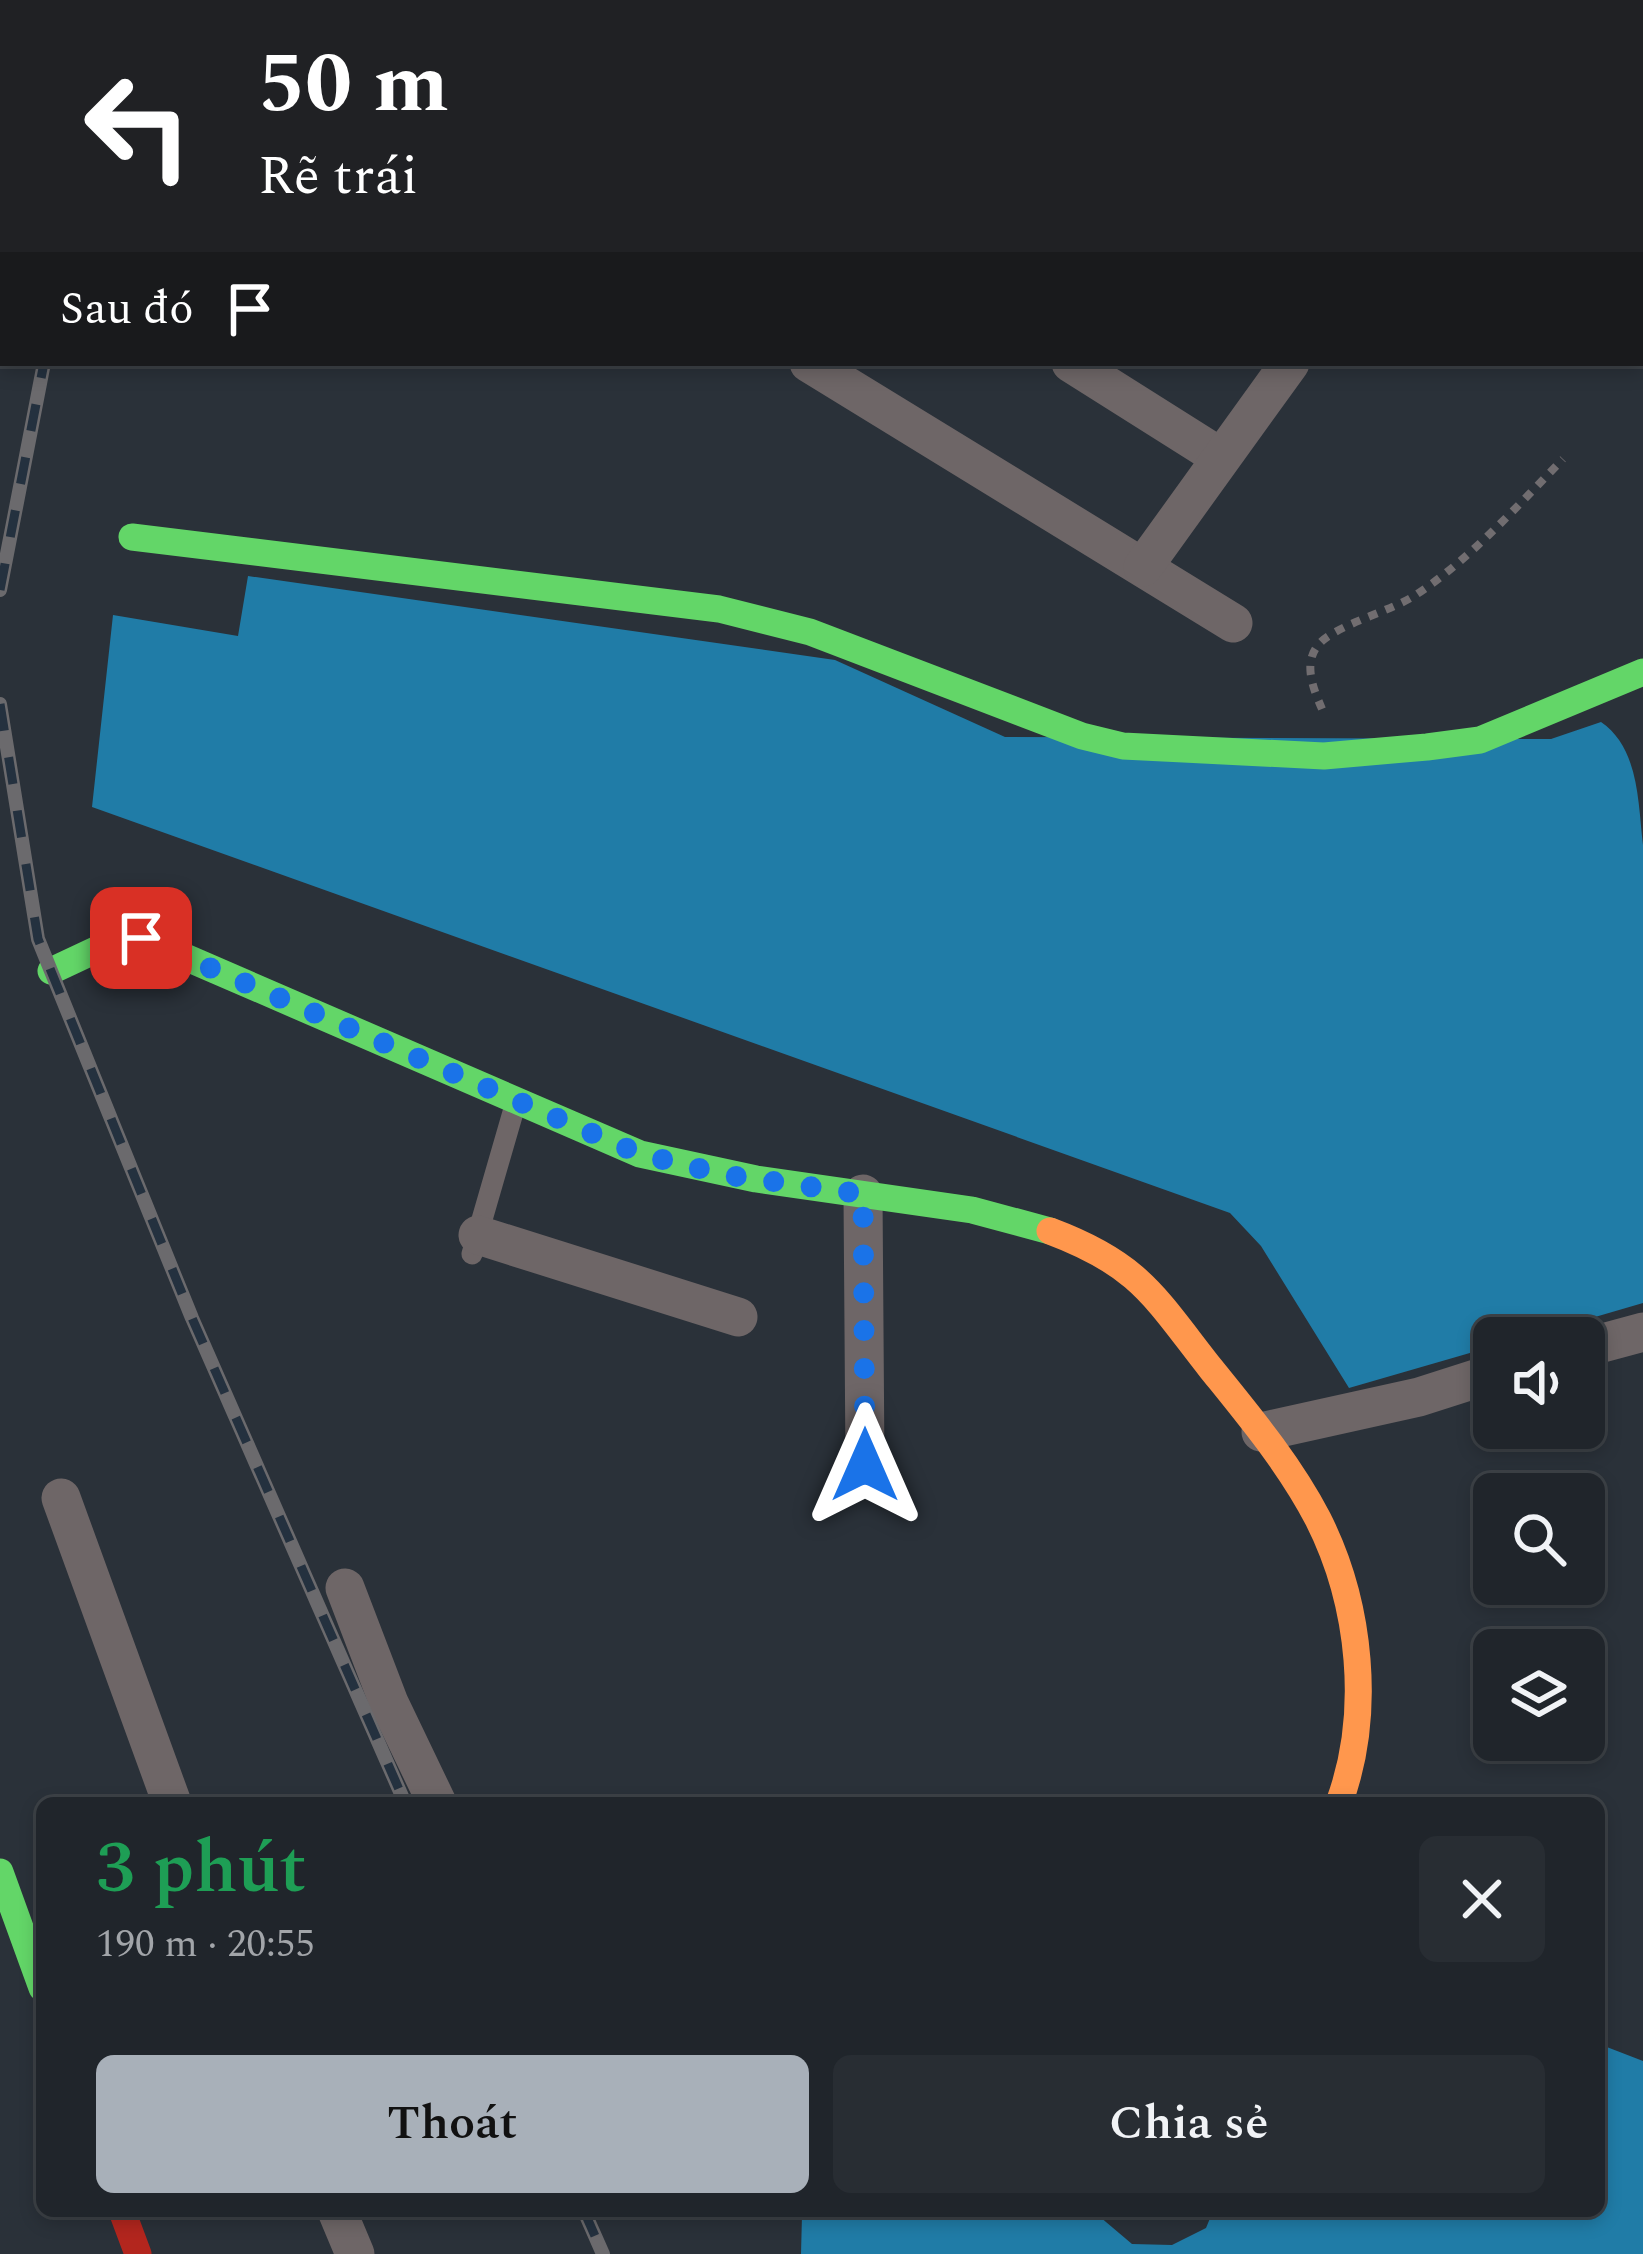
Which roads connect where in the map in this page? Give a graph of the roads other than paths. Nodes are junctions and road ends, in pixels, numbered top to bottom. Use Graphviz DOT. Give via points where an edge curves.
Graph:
graph roads {
  1 [pos="813,366"];
  2 [pos="1076,366"];
  3 [pos="1288,366"];
  4 [pos="1220,457"];
  5 [pos="132,537"];
  6 [pos="1143,567"];
  7 [pos="1233,623"];
  8 [pos="1643,672"];
  9 [pos="51,971"];
  10 [pos="516,1102"];
  11 [pos="863,1194"];
  12 [pos="475,1245"];
  13 [pos="738,1317"];
  14 [pos="1643,1332"];
  15 [pos="1605,1342"];
  16 [pos="1473,1379"];
  17 [pos="1261,1432"];
  18 [pos="865,1465"];
  19 [pos="61,1498"];
  20 [pos="345,1588"];
  21 [pos="170,1797"];
  22 [pos="434,1797"];
  23 [pos="1343,1797"];
  24 [pos="0,1872"];
  25 [pos="36,1971"];
  26 [pos="124,2217"];
  27 [pos="340,2217"];
  28 [pos="136,2249"];
  29 [pos="107,2254"];
  30 [pos="355,2254"];
  1 -- 6 [label="street"];
  2 -- 4 [label="street"];
  3 -- 4 [label="street"];
  4 -- 6 [label="street"];
  5 -- 8 [label="main road" via="719,609 810,632 1123,746 1342,755 1480,740"];
  6 -- 7 [label="street"];
  9 -- 10 [label="main road" via="117,940 141,938"];
  10 -- 11 [label="main road" via="640,1154"];
  10 -- 12 [label="lane"];
  11 -- 17 [label="main road" via="1028,1224 1117,1261 1155,1296"];
  11 -- 18 [label="street"];
  12 -- 13 [label="street"];
  14 -- 15 [label="street"];
  16 -- 17 [label="street"];
  17 -- 23 [label="main road" via="1330,1544 1349,1602 1355,1732"];
  19 -- 21 [label="street"];
  20 -- 22 [label="street"];
  24 -- 25 [label="main road"];
  26 -- 28 [label="main road"];
  27 -- 30 [label="street"];
  28 -- 29 [label="lane"];
}
